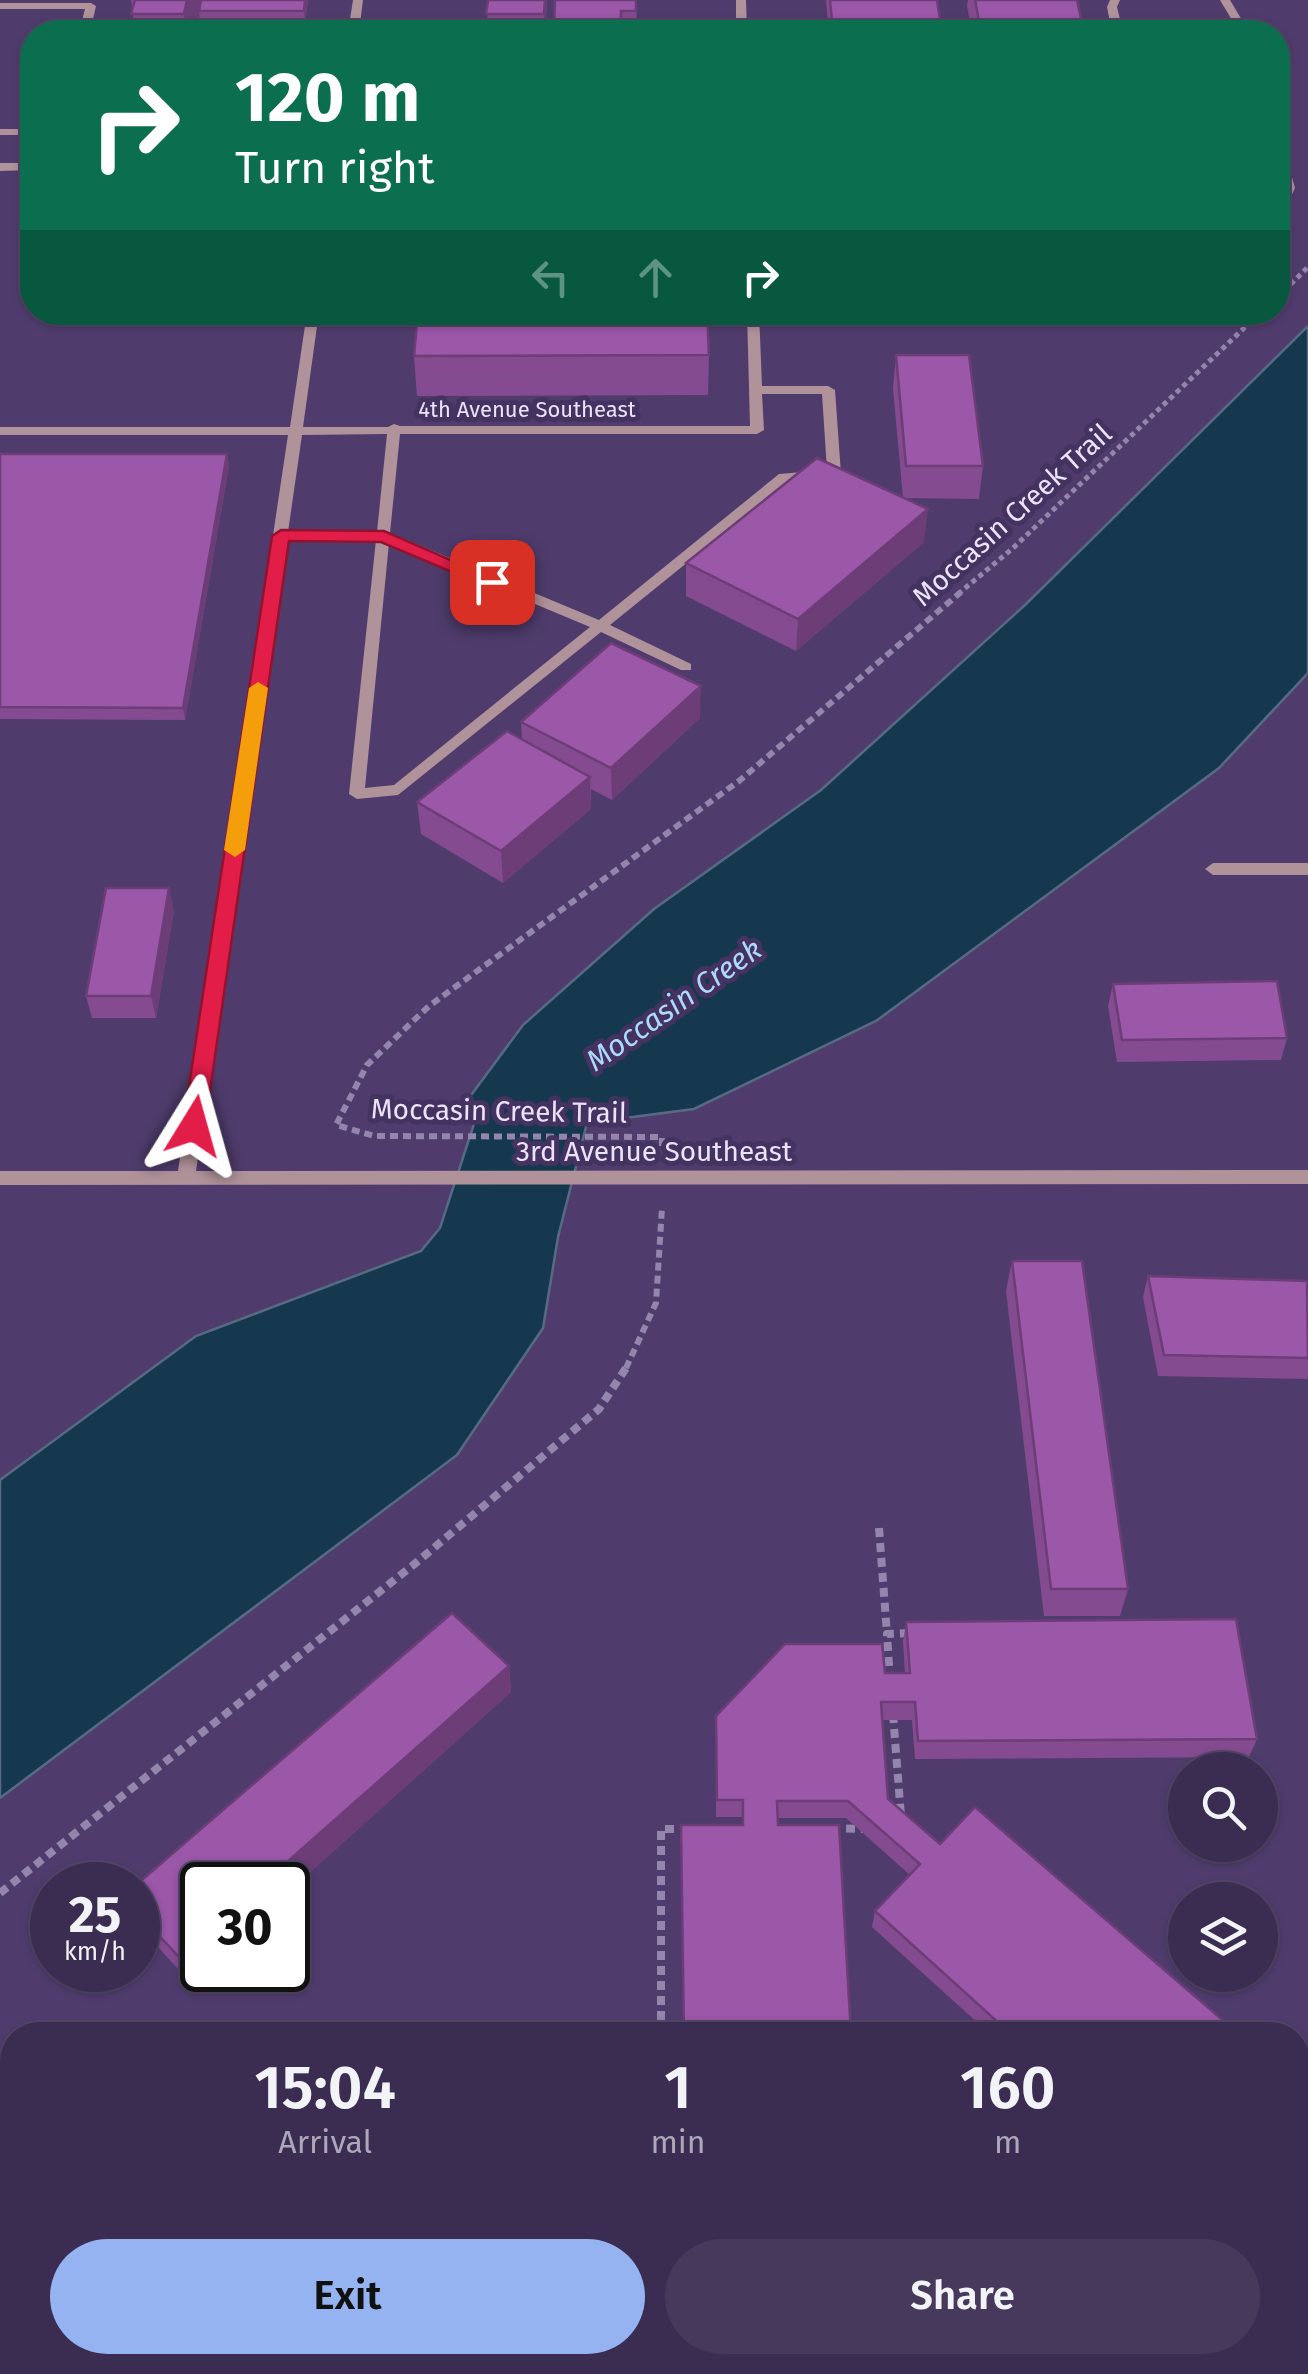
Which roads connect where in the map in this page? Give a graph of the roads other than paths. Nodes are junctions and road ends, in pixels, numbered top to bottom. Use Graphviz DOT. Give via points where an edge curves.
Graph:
graph roads {
  1 [pos="92,3"];
  2 [pos="0,7"];
  3 [pos="311,325"];
  4 [pos="754,325"];
  5 [pos="756,390"];
  6 [pos="297,428"];
  7 [pos="394,428"];
  8 [pos="0,430"];
  9 [pos="281,536"];
  10 [pos="384,536"];
  11 [pos="600,626"];
  12 [pos="686,667"];
  13 [pos="1214,869"];
  14 [pos="1308,869"];
  15 [pos="1308,1177"];
  16 [pos="0,1178"];
  17 [pos="186,1178"];
  1 -- 2 [label="street"];
  3 -- 6 [label="street"];
  4 -- 5 [label="street"];
  5 -- 7 [label="street, 4th Avenue Southeast" via="757,430"];
  5 -- 11 [label="street" via="828,390 834,474 784,477"];
  6 -- 7 [label="street, 4th Avenue Southeast"];
  6 -- 8 [label="street, 4th Avenue Southeast"];
  6 -- 9 [label="street"];
  7 -- 10 [label="street"];
  9 -- 10 [label="street"];
  9 -- 17 [label="street"];
  10 -- 11 [label="street"];
  10 -- 11 [label="street" via="357,794 398,790"];
  11 -- 12 [label="street"];
  13 -- 14 [label="street"];
  15 -- 17 [label="street, 3rd Avenue Southeast"];
  16 -- 17 [label="street, 3rd Avenue Southeast"];
}
